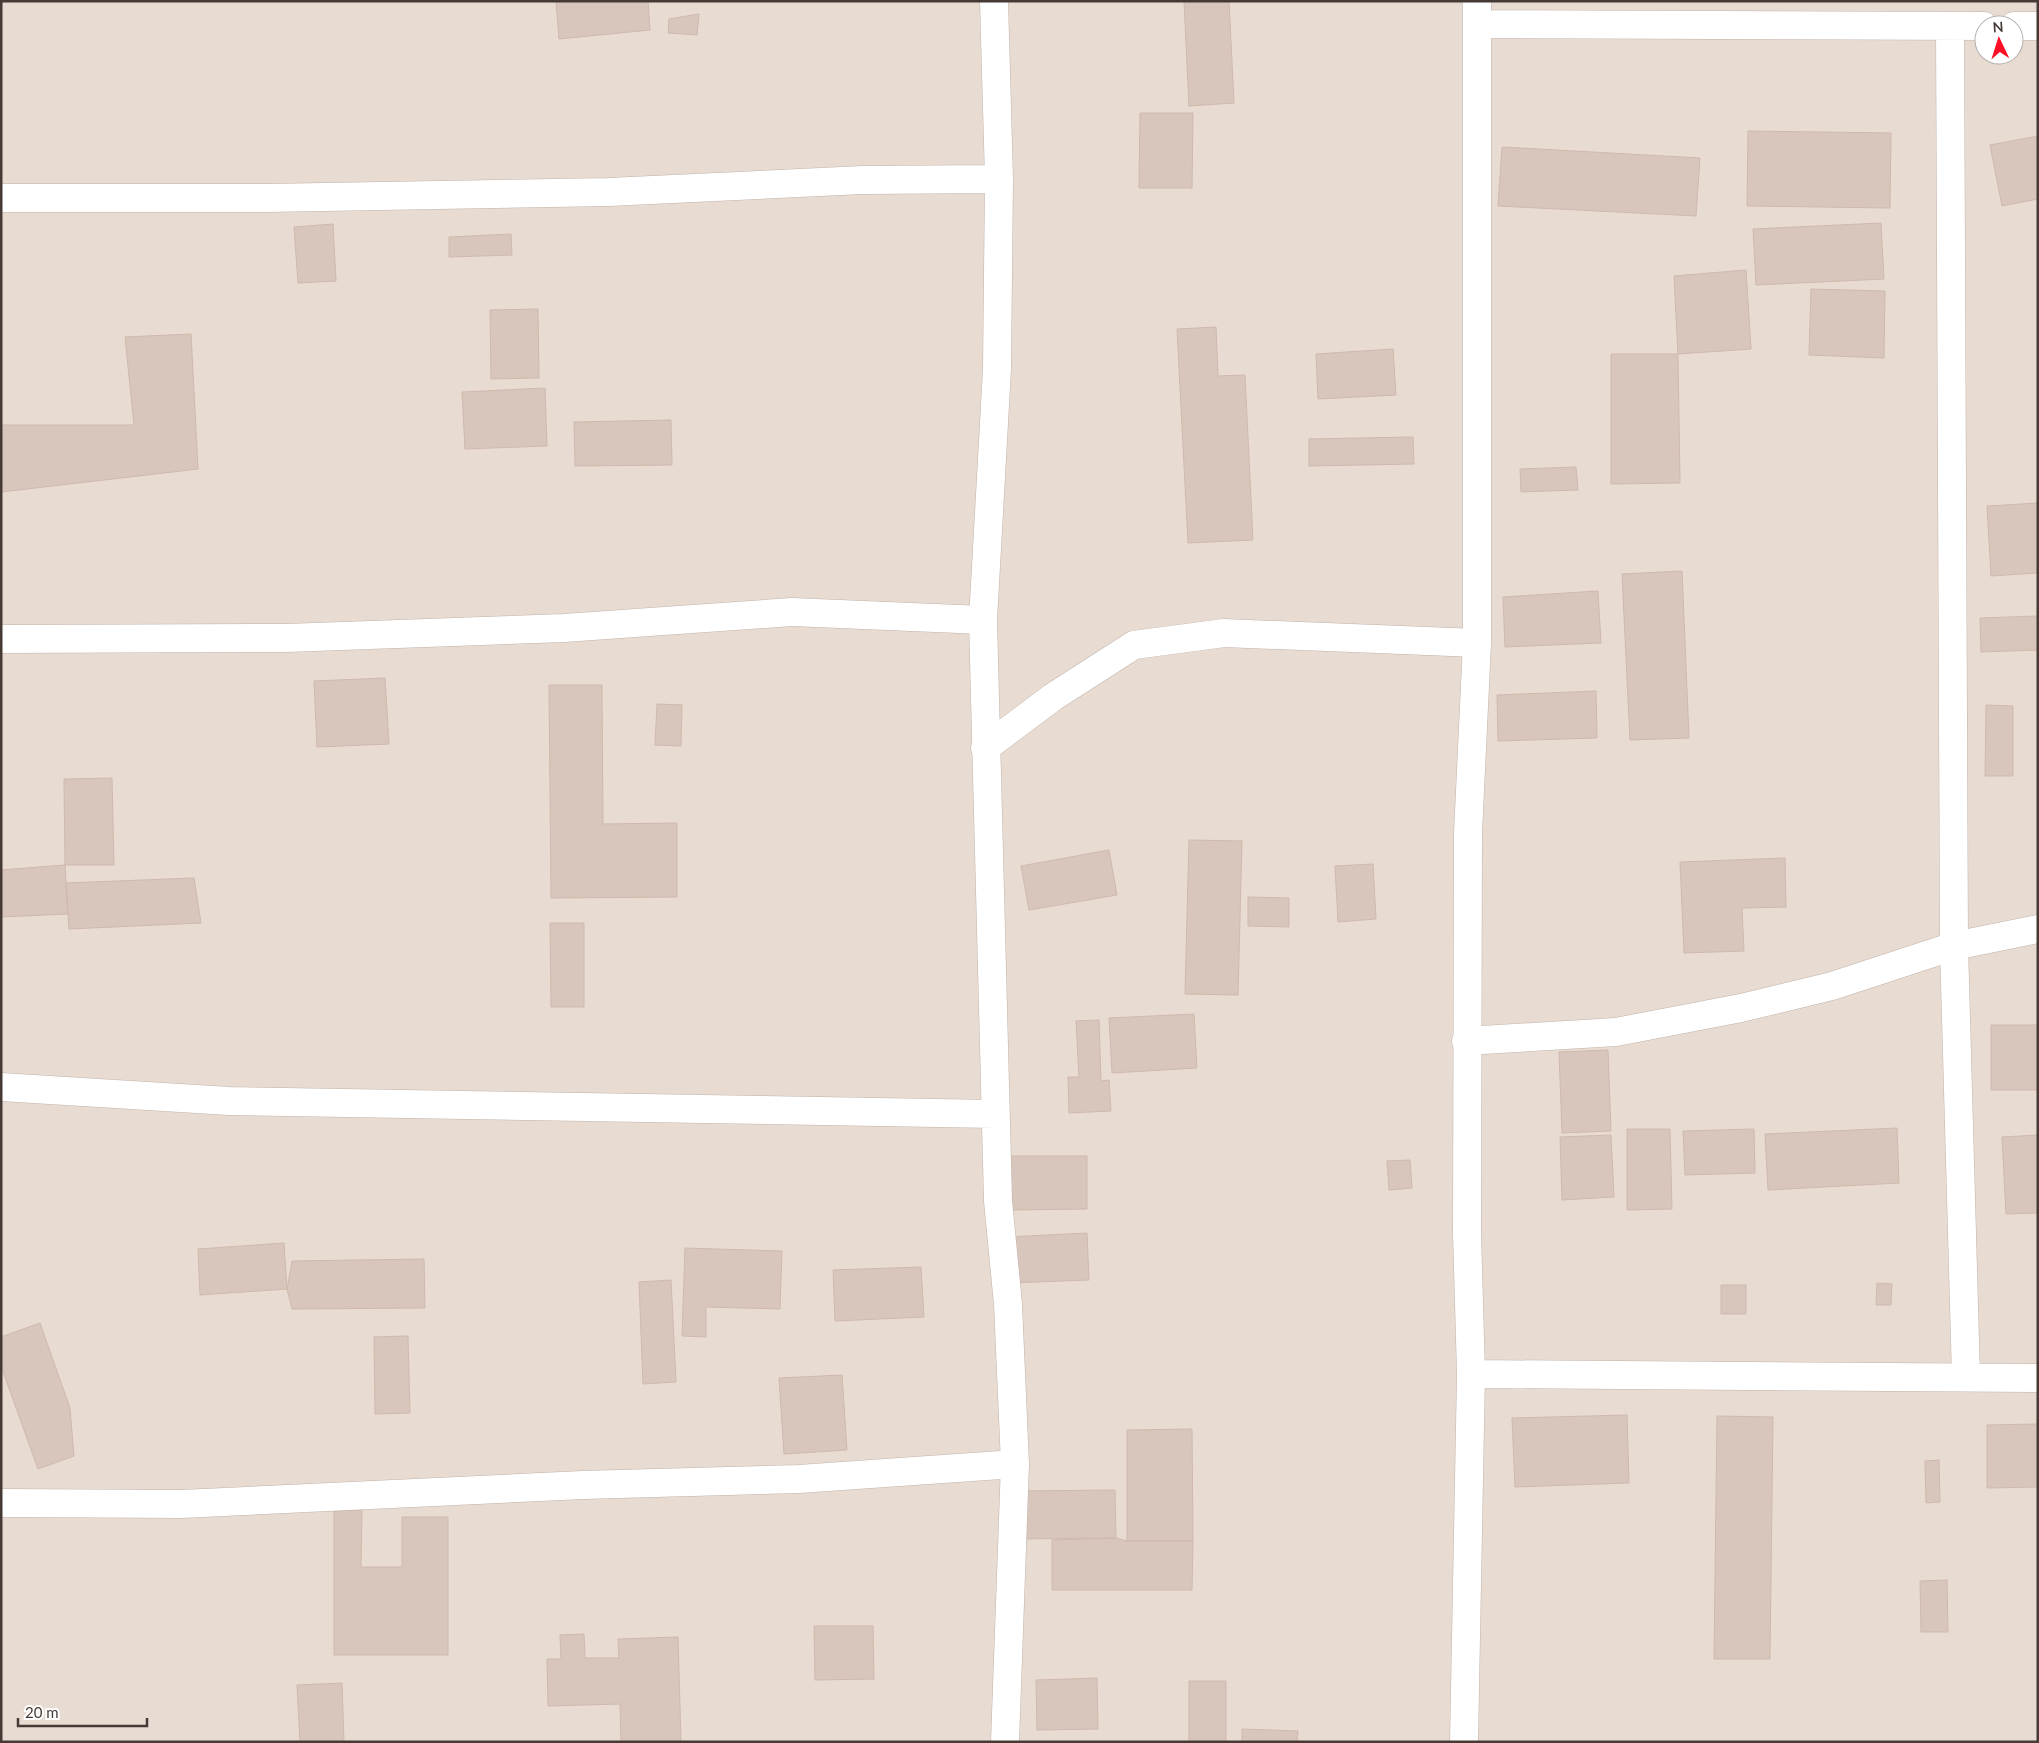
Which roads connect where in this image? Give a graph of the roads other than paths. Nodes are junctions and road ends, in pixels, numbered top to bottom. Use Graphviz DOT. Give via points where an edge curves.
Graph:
graph roads {
  1 [pos="994,1"];
  2 [pos="1477,13"];
  3 [pos="1950,26"];
  4 [pos="1974,26"];
  5 [pos="2024,26"];
  6 [pos="2038,26"];
  7 [pos="999,180"];
  8 [pos="1,198"];
  9 [pos="983,620"];
  10 [pos="1,639"];
  11 [pos="1477,643"];
  12 [pos="985,748"];
  13 [pos="2038,929"];
  14 [pos="1954,946"];
  15 [pos="1466,1041"];
  16 [pos="1,1087"];
  17 [pos="995,1114"];
  18 [pos="1471,1374"];
  19 [pos="1966,1377"];
  20 [pos="2038,1378"];
  21 [pos="1015,1464"];
  22 [pos="1,1503"];
  23 [pos="1006,1742"];
  24 [pos="1464,1742"];
  1 -- 7 [label="street"];
  2 -- 3 [label="street"];
  2 -- 11 [label="street"];
  3 -- 4 [label="street"];
  3 -- 14 [label="street"];
  5 -- 6 [label="street"];
  7 -- 8 [label="street" via="863,180 560,193"];
  7 -- 9 [label="street" via="996,369"];
  9 -- 10 [label="street" via="792,612 564,628 296,637"];
  9 -- 12 [label="street"];
  11 -- 12 [label="street" via="1224,633 1134,645 1053,697"];
  11 -- 15 [label="street" via="1468,833"];
  12 -- 17 [label="street"];
  13 -- 14 [label="street"];
  14 -- 15 [label="street" via="1832,986 1741,1008 1616,1032"];
  14 -- 19 [label="street"];
  15 -- 18 [label="street"];
  16 -- 17 [label="street" via="229,1100"];
  17 -- 21 [label="street"];
  18 -- 19 [label="street"];
  18 -- 24 [label="street"];
  19 -- 20 [label="street"];
  21 -- 22 [label="street" via="799,1479 182,1504"];
  21 -- 23 [label="street"];
}
